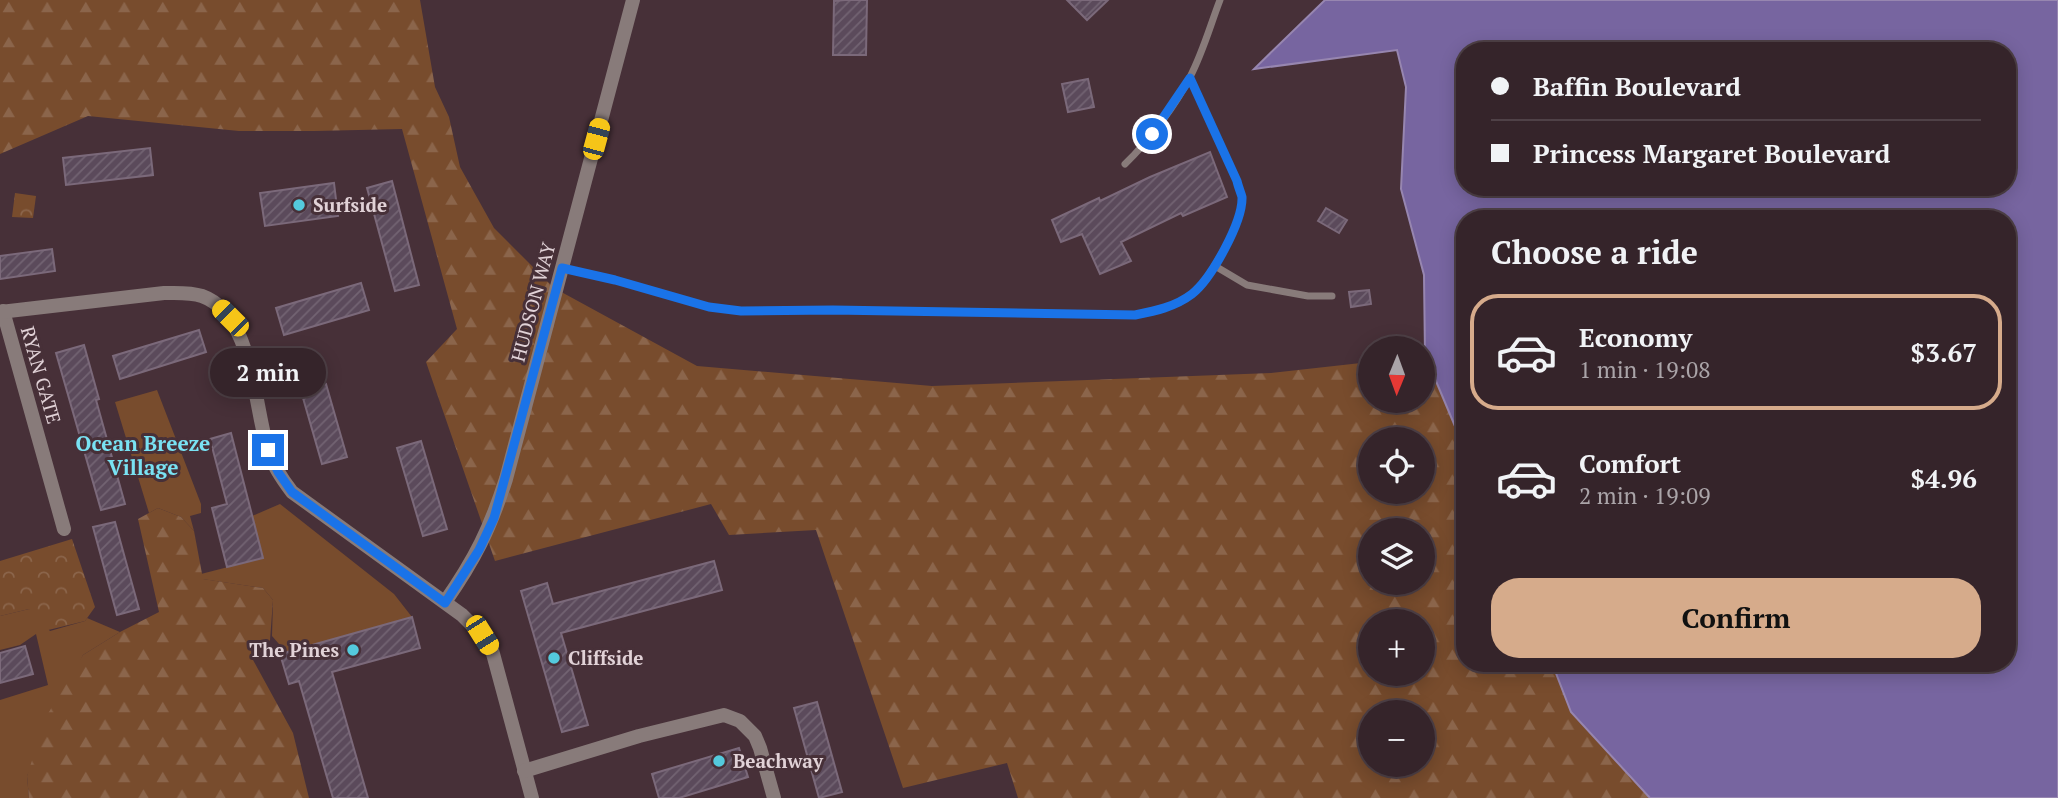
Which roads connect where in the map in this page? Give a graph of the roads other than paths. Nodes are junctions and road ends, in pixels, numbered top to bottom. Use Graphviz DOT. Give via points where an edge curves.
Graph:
graph roads {
  1 [pos="633,0"];
  2 [pos="1220,0"];
  3 [pos="1190,78"];
  4 [pos="1125,164"];
  5 [pos="1215,266"];
  6 [pos="562,268"];
  7 [pos="1332,296"];
  8 [pos="2,312"];
  9 [pos="64,529"];
  10 [pos="445,603"];
  11 [pos="524,771"];
  12 [pos="532,798"];
  13 [pos="774,798"];
  1 -- 6 [label="street, HUDSON WAY"];
  2 -- 3 [label="lane"];
  3 -- 4 [label="lane"];
  3 -- 5 [label="lane" via="1242,198 1236,223"];
  5 -- 6 [label="lane" via="1191,295 1162,310 1135,315 741,311 709,307"];
  5 -- 7 [label="lane" via="1247,285"];
  6 -- 10 [label="street, HUDSON WAY" via="494,518"];
  8 -- 9 [label="street, RYAN GATE"];
  8 -- 10 [label="street" via="164,293 204,297 230,318 237,332 268,450 292,492"];
  10 -- 11 [label="street" via="482,635 492,650"];
  11 -- 12 [label="street"];
  11 -- 13 [label="street" via="724,715 740,721 755,736"];
}
